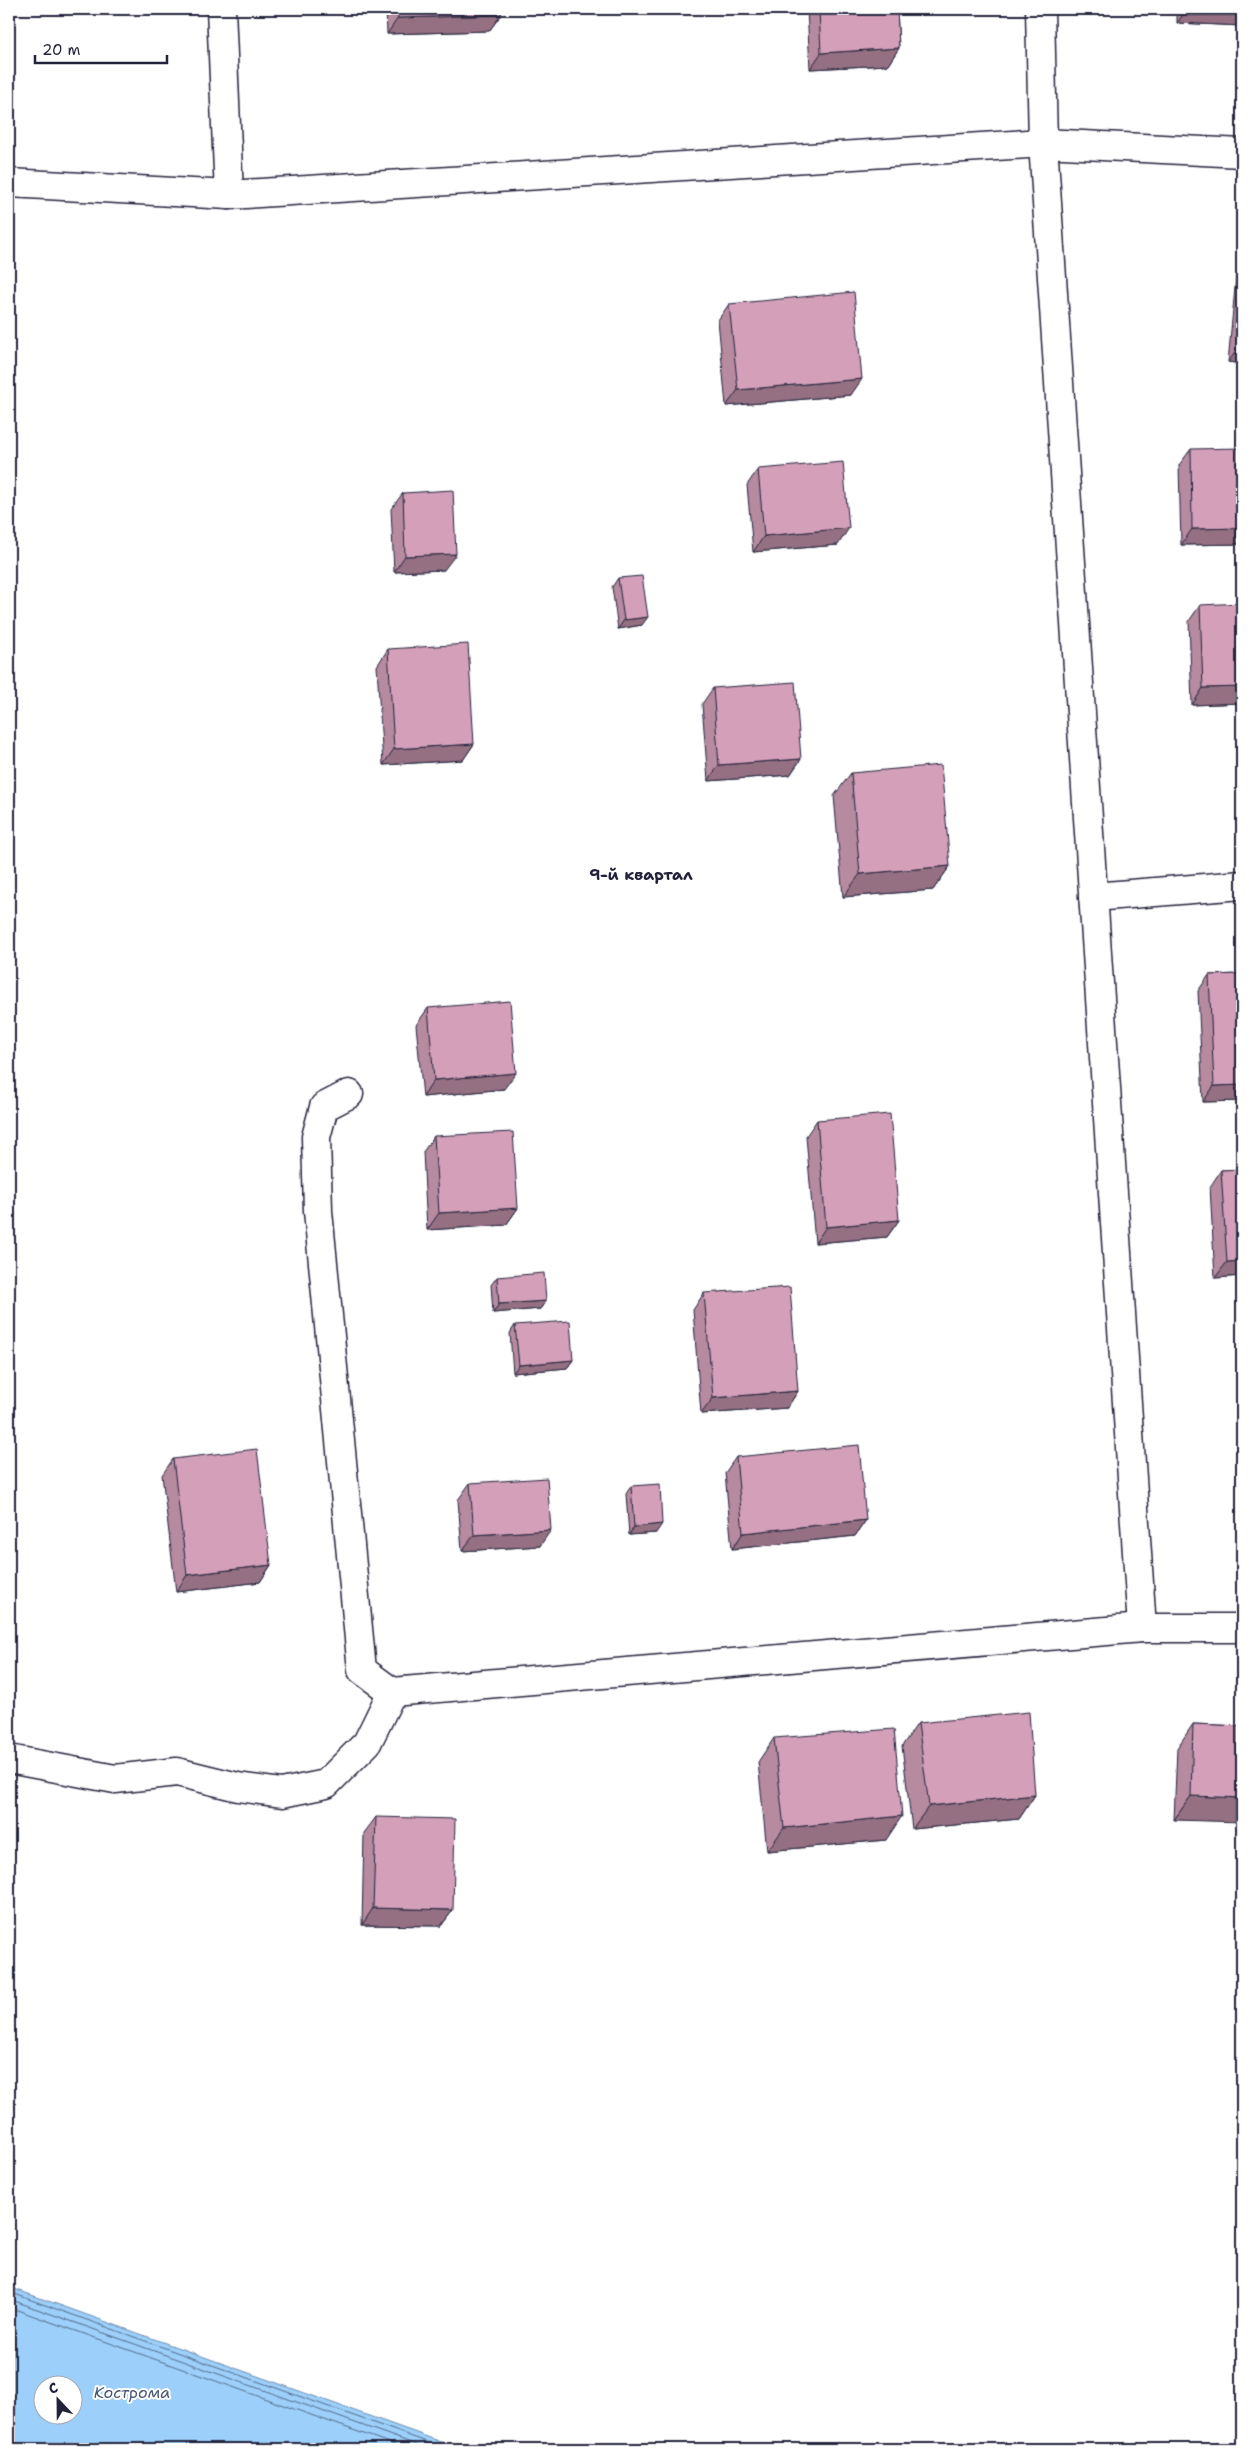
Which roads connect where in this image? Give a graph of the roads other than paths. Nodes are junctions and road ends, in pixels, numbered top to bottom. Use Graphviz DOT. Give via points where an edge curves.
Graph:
graph roads {
  1 [pos="221,9"];
  2 [pos="1040,9"];
  3 [pos="1043,143"];
  4 [pos="1242,153"];
  5 [pos="9,183"];
  6 [pos="229,195"];
  7 [pos="1242,885"];
  8 [pos="1093,897"];
  9 [pos="349,1094"];
  10 [pos="1142,1628"];
  11 [pos="1242,1628"];
  12 [pos="392,1692"];
  13 [pos="9,1759"];
  1 -- 6 [label="street"];
  2 -- 3 [label="street"];
  3 -- 4 [label="street"];
  3 -- 6 [label="street"];
  3 -- 8 [label="street"];
  5 -- 6 [label="street"];
  7 -- 8 [label="street"];
  8 -- 10 [label="street"];
  9 -- 12 [label="street" via="324,1107 316,1137 318,1211 362,1670"];
  10 -- 11 [label="street"];
  10 -- 12 [label="street"];
  12 -- 13 [label="street" via="367,1743 326,1784 282,1793 238,1787 177,1772 115,1779"];
}
